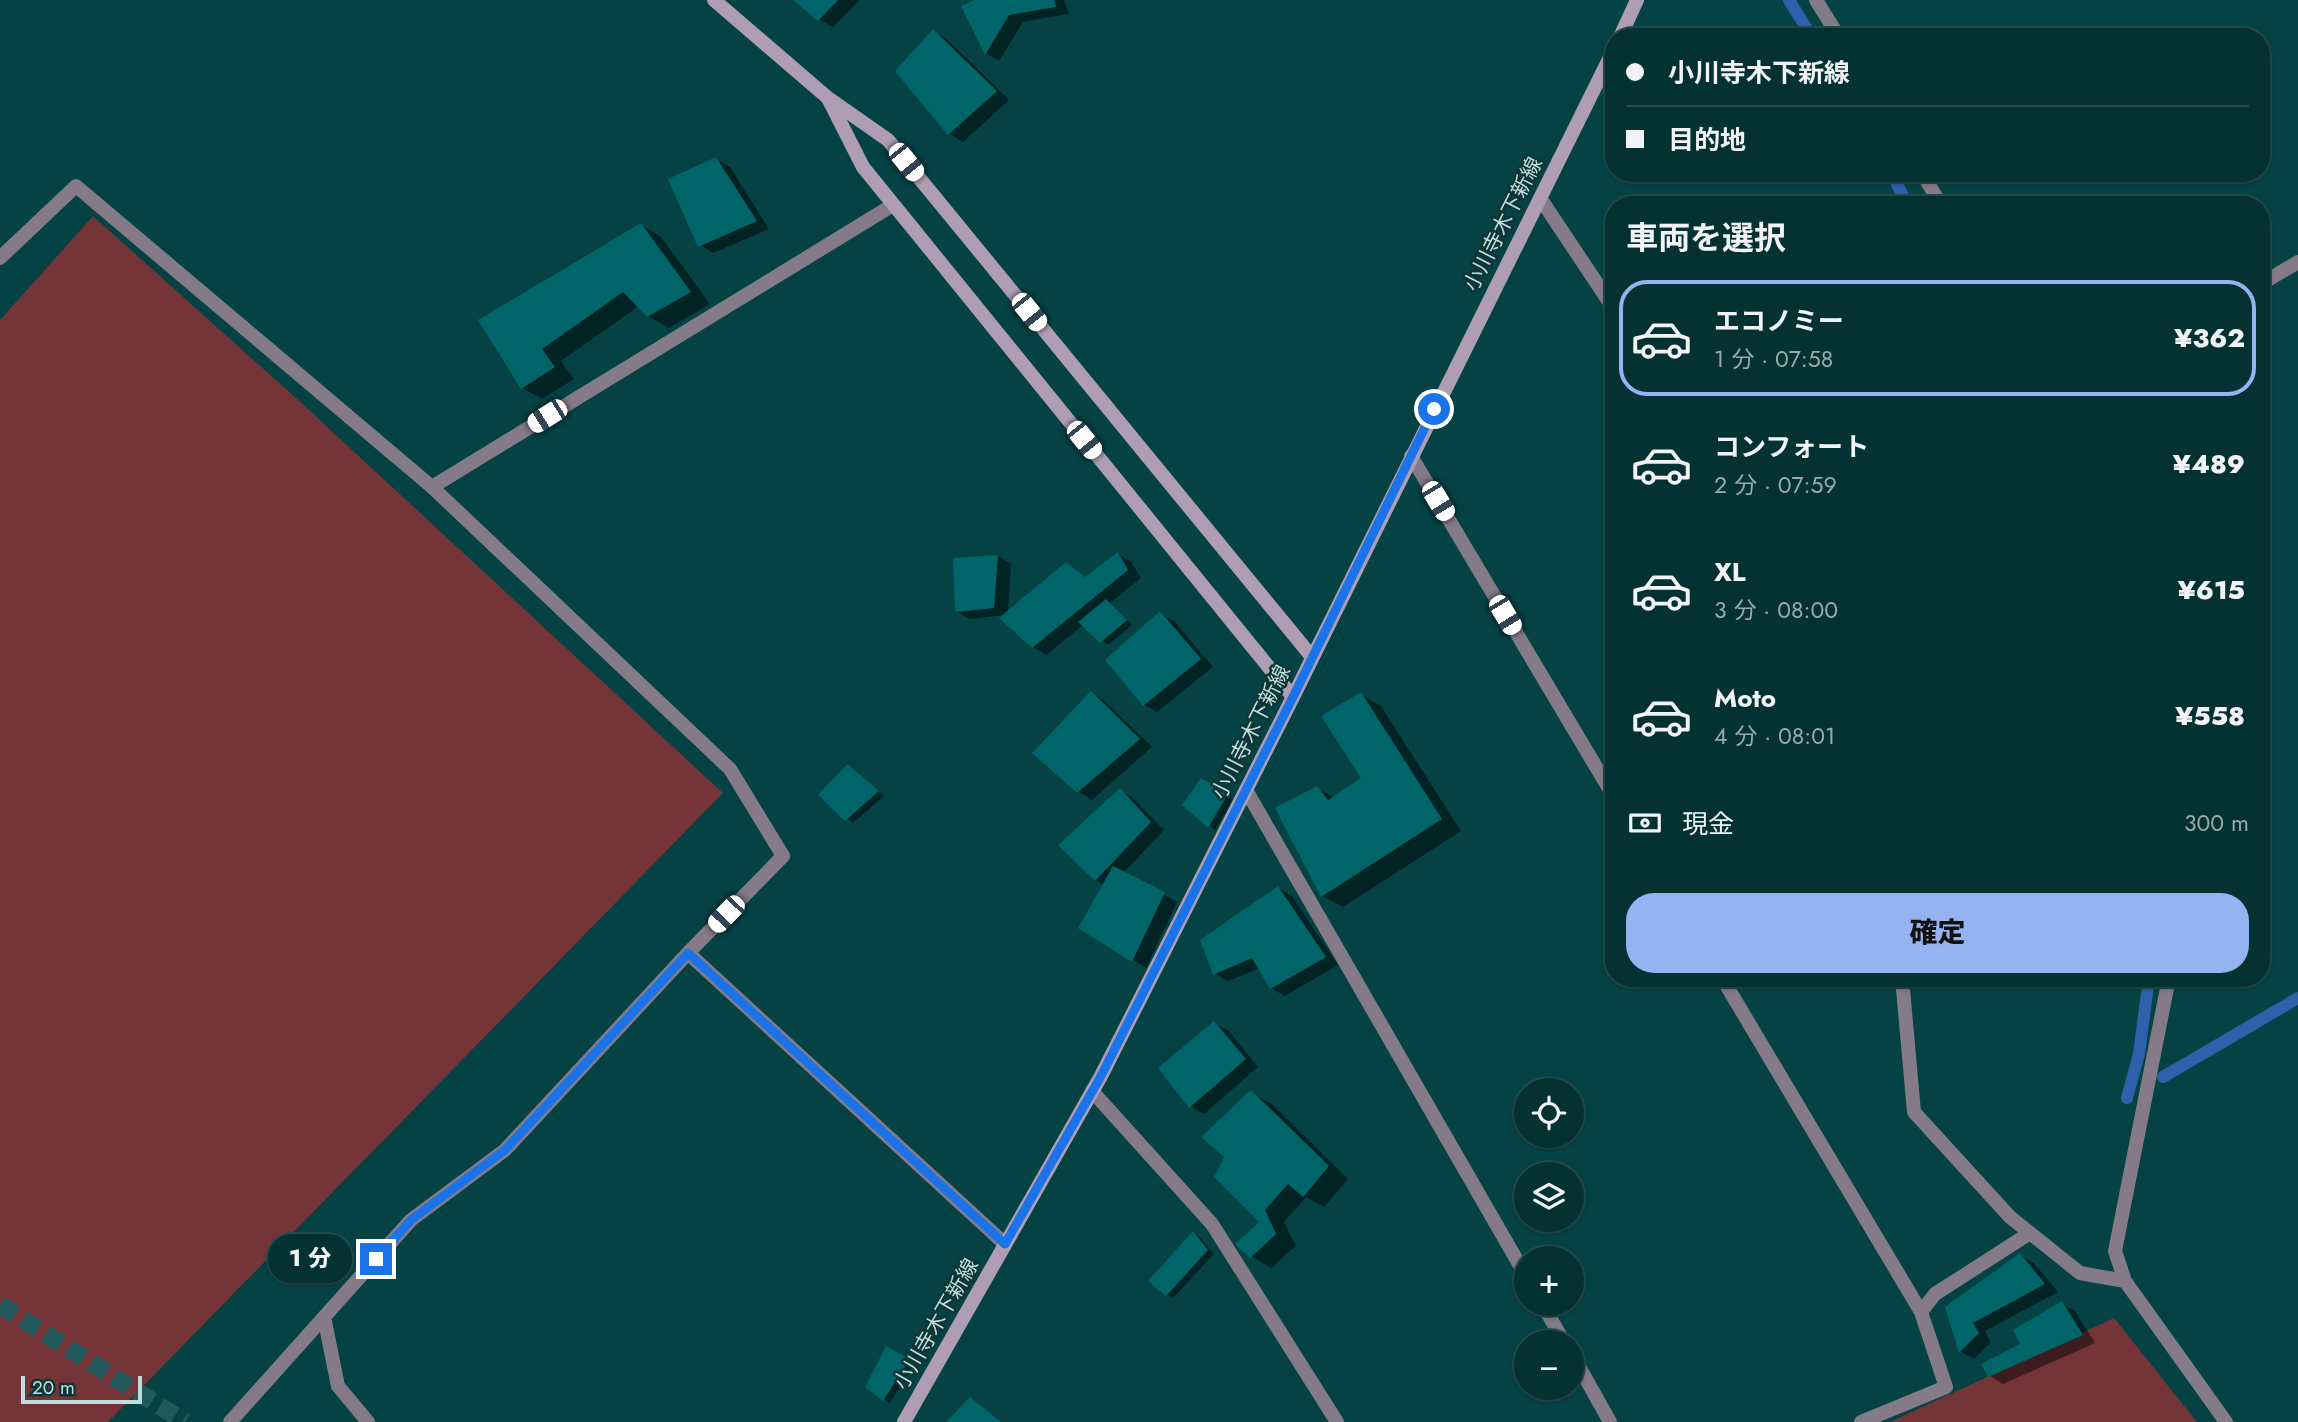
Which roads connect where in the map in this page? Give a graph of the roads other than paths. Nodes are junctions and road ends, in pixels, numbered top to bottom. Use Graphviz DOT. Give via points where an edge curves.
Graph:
graph roads {
  1 [pos="714,0"];
  2 [pos="1637,0"];
  3 [pos="1816,0"];
  4 [pos="1624,28"];
  5 [pos="1833,28"];
  6 [pos="1605,67"];
  7 [pos="828,98"];
  8 [pos="1540,198"];
  9 [pos="893,205"];
  10 [pos="0,258"];
  11 [pos="2298,262"];
  12 [pos="2270,279"];
  13 [pos="1605,296"];
  14 [pos="1410,456"];
  15 [pos="432,487"];
  16 [pos="1312,657"];
  17 [pos="1293,697"];
  18 [pos="1605,782"];
  19 [pos="1246,790"];
  20 [pos="688,953"];
  21 [pos="1727,987"];
  22 [pos="1903,987"];
  23 [pos="2167,987"];
  24 [pos="1092,1091"];
  25 [pos="2030,1233"];
  26 [pos="1005,1244"];
  27 [pos="1514,1255"];
  28 [pos="2125,1281"];
  29 [pos="1921,1312"];
  30 [pos="324,1317"];
  31 [pos="1584,1375"];
  32 [pos="230,1422"];
  33 [pos="368,1422"];
  34 [pos="904,1422"];
  35 [pos="1337,1422"];
  36 [pos="1611,1422"];
  37 [pos="1861,1422"];
  38 [pos="2226,1422"];
  1 -- 7 [label="street"];
  2 -- 4 [label="street"];
  3 -- 5 [label="street"];
  6 -- 8 [label="street, 小川寺木下新線"];
  7 -- 9 [label="street" via="863,167"];
  7 -- 16 [label="street" via="888,140"];
  8 -- 13 [label="street"];
  8 -- 14 [label="street, 小川寺木下新線"];
  9 -- 15 [label="street"];
  9 -- 17 [label="street"];
  10 -- 15 [label="street" via="76,186"];
  11 -- 12 [label="street"];
  14 -- 16 [label="street, 小川寺木下新線"];
  14 -- 18 [label="street"];
  15 -- 20 [label="street" via="730,769 783,856"];
  16 -- 17 [label="street, 小川寺木下新線"];
  17 -- 19 [label="street, 小川寺木下新線"];
  19 -- 24 [label="street, 小川寺木下新線"];
  19 -- 27 [label="street"];
  20 -- 26 [label="street"];
  20 -- 30 [label="street" via="505,1150 411,1220"];
  21 -- 29 [label="street"];
  22 -- 25 [label="street" via="1914,1112"];
  23 -- 28 [label="street" via="2115,1251"];
  24 -- 26 [label="street, 小川寺木下新線"];
  24 -- 35 [label="street" via="1212,1224"];
  25 -- 28 [label="street" via="2080,1273"];
  25 -- 29 [label="street" via="1935,1294"];
  26 -- 34 [label="street, 小川寺木下新線"];
  28 -- 38 [label="street"];
  29 -- 37 [label="street" via="1946,1387"];
  30 -- 32 [label="street"];
  30 -- 33 [label="street" via="338,1386"];
  31 -- 36 [label="street"];
}
